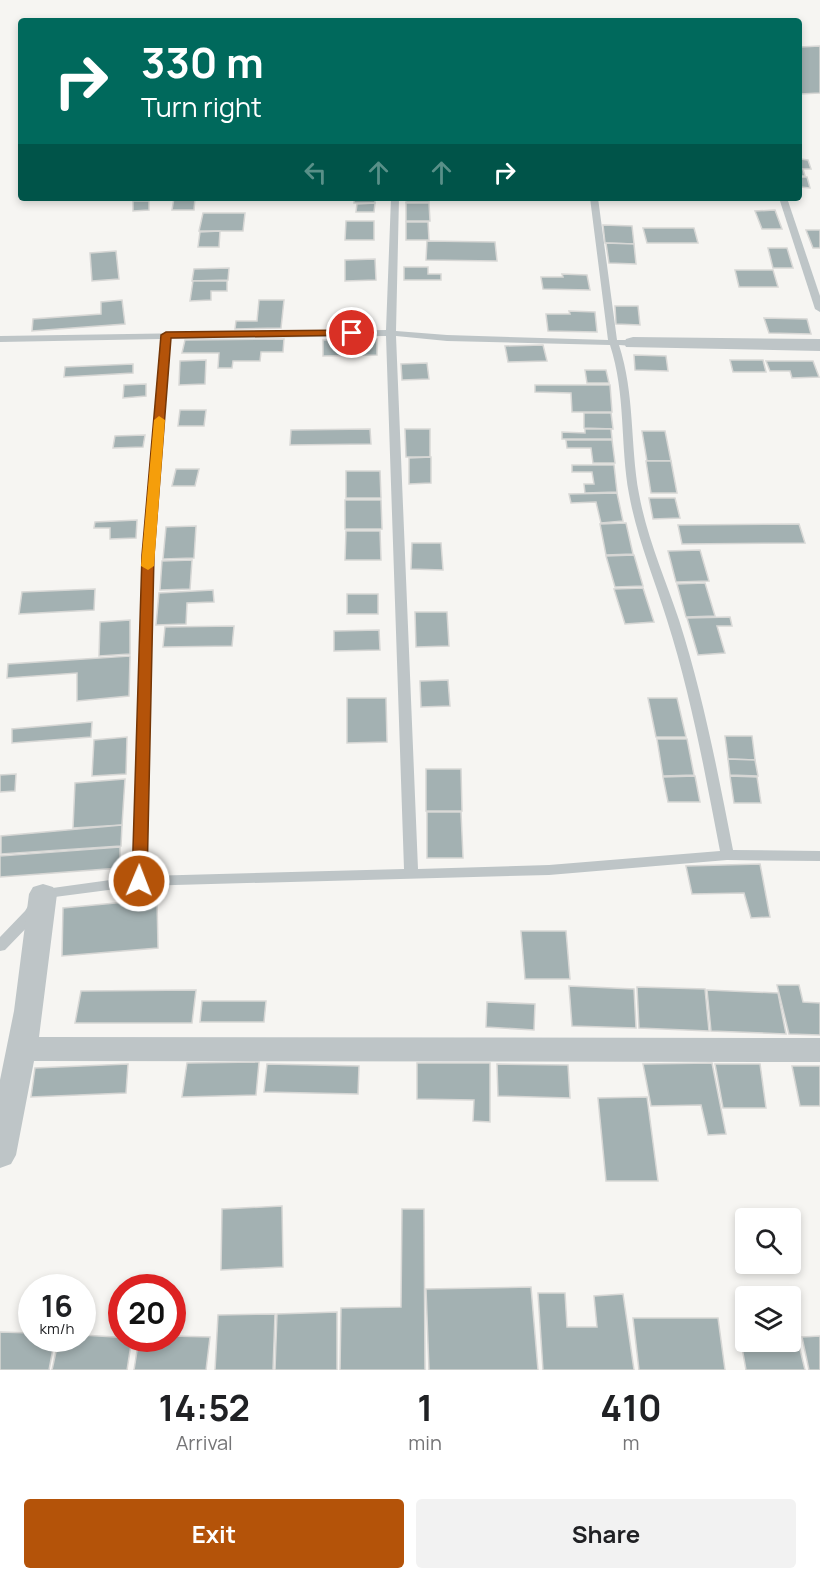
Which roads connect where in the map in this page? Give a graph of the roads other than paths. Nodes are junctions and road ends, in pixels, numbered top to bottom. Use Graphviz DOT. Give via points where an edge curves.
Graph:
graph roads {
  1 [pos="395,201"];
  2 [pos="594,201"];
  3 [pos="784,201"];
  4 [pos="820,309"];
  5 [pos="391,333"];
  6 [pos="166,335"];
  7 [pos="0,339"];
  8 [pos="613,341"];
  9 [pos="633,343"];
  10 [pos="820,345"];
  11 [pos="727,855"];
  12 [pos="820,856"];
  13 [pos="411,873"];
  14 [pos="139,881"];
  15 [pos="43,894"];
  16 [pos="0,946"];
  17 [pos="22,1049"];
  18 [pos="820,1050"];
  19 [pos="0,1155"];
  1 -- 5 [label="lane"];
  2 -- 8 [label="lane"];
  3 -- 4 [label="lane"];
  5 -- 6 [label="lane"];
  5 -- 8 [label="lane"];
  5 -- 13 [label="lane"];
  6 -- 7 [label="lane"];
  6 -- 14 [label="lane" via="148,555"];
  8 -- 9 [label="lane"];
  8 -- 11 [label="lane" via="625,389 640,523 673,620 700,719"];
  9 -- 10 [label="street"];
  11 -- 12 [label="lane"];
  11 -- 13 [label="lane" via="549,870"];
  13 -- 14 [label="lane"];
  14 -- 15 [label="lane"];
  15 -- 16 [label="lane" via="30,915"];
  15 -- 17 [label="street"];
  17 -- 18 [label="street"];
  17 -- 19 [label="street"];
}
